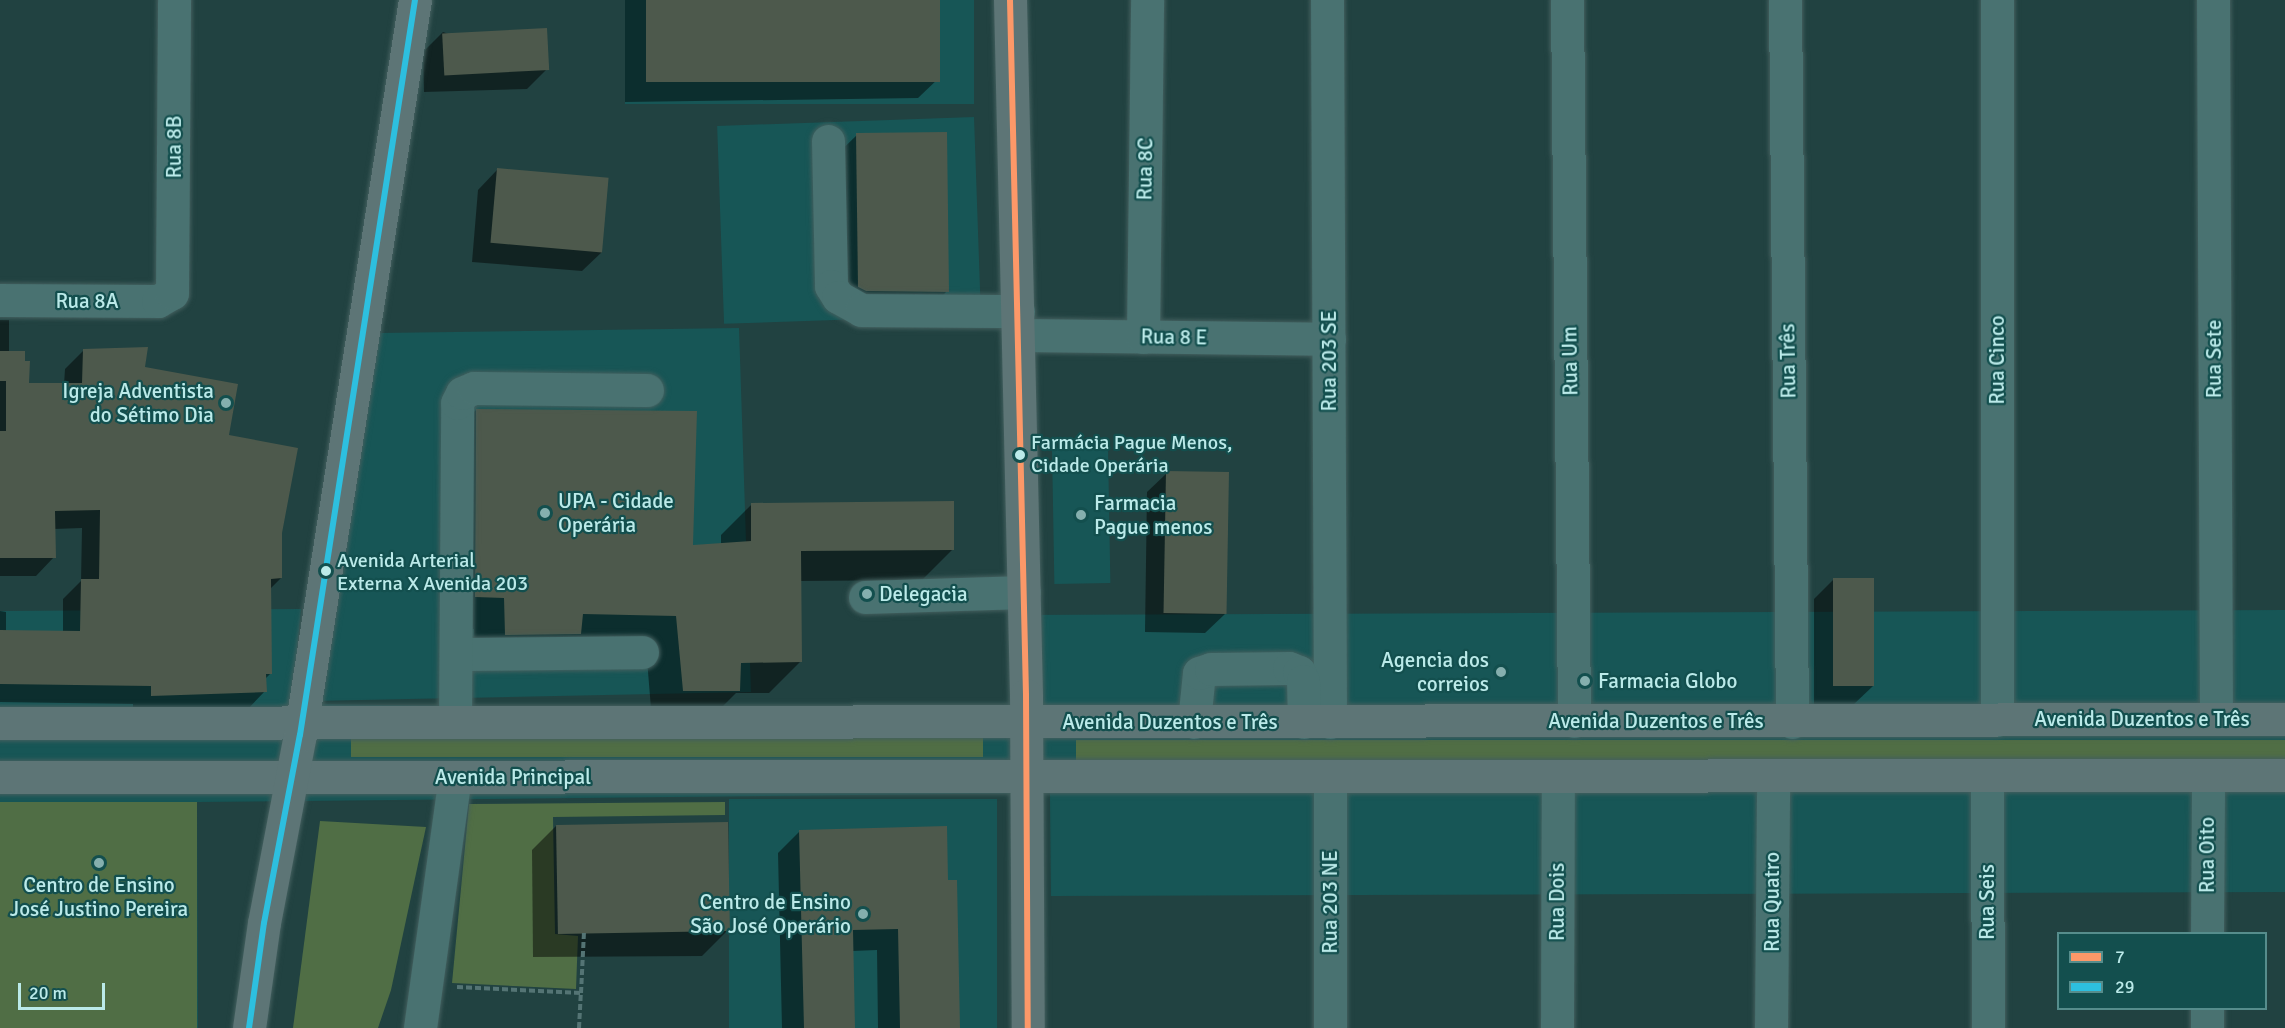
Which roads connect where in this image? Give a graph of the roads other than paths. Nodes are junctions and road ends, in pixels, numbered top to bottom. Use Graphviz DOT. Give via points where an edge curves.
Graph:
graph roads {
  1 [pos="174,0"];
  2 [pos="415,0"];
  3 [pos="1010,0"];
  4 [pos="1147,0"];
  5 [pos="1327,0"];
  6 [pos="1567,0"];
  7 [pos="1785,0"];
  8 [pos="1997,0"];
  9 [pos="2213,0"];
  10 [pos="828,141"];
  11 [pos="172,293"];
  12 [pos="0,300"];
  13 [pos="1018,323"];
  14 [pos="1143,337"];
  15 [pos="1329,339"];
  16 [pos="647,390"];
  17 [pos="1024,592"];
  18 [pos="865,597"];
  19 [pos="642,652"];
  20 [pos="456,654"];
  21 [pos="2216,719"];
  22 [pos="2285,719"];
  23 [pos="1997,720"];
  24 [pos="1574,721"];
  25 [pos="302,722"];
  26 [pos="456,722"];
  27 [pos="1194,722"];
  28 [pos="1317,722"];
  29 [pos="1792,722"];
  30 [pos="0,723"];
  31 [pos="1026,723"];
  32 [pos="2285,775"];
  33 [pos="1027,776"];
  34 [pos="1557,776"];
  35 [pos="1773,776"];
  36 [pos="1987,776"];
  37 [pos="2208,776"];
  38 [pos="0,777"];
  39 [pos="292,777"];
  40 [pos="350,777"];
  41 [pos="455,777"];
  42 [pos="1330,777"];
  43 [pos="2207,932"];
  44 [pos="2207,1010"];
  45 [pos="249,1028"];
  46 [pos="420,1028"];
  47 [pos="1028,1028"];
  48 [pos="1330,1028"];
  49 [pos="1557,1028"];
  50 [pos="1771,1028"];
  51 [pos="1988,1028"];
  52 [pos="2207,1028"];
  1 -- 11 [label="street, Rua 8B"];
  2 -- 25 [label="main road"];
  3 -- 13 [label="main road"];
  4 -- 14 [label="street, Rua 8C"];
  5 -- 15 [label="street, Rua 203 SE"];
  6 -- 24 [label="street, Rua Um"];
  7 -- 29 [label="street, Rua Três"];
  8 -- 23 [label="street, Rua Cinco"];
  9 -- 21 [label="street, Rua Sete"];
  10 -- 13 [label="street, Rua 8 E" via="831,286 838,297 861,310"];
  11 -- 12 [label="street, Rua 8A" via="158,301"];
  13 -- 14 [label="street, Rua 8 E"];
  13 -- 17 [label="main road"];
  14 -- 15 [label="street, Rua 8 E"];
  15 -- 28 [label="street, Rua 203 SE"];
  16 -- 20 [label="street" via="474,388 462,393 457,403"];
  17 -- 18 [label="street"];
  17 -- 31 [label="main road"];
  19 -- 20 [label="street"];
  20 -- 26 [label="street"];
  21 -- 22 [label="main road, Avenida Duzentos e Três"];
  21 -- 23 [label="main road, Avenida Duzentos e Três"];
  23 -- 29 [label="main road, Avenida Duzentos e Três"];
  24 -- 28 [label="main road, Avenida Duzentos e Três"];
  24 -- 29 [label="main road, Avenida Duzentos e Três"];
  25 -- 26 [label="main road"];
  25 -- 30 [label="main road"];
  25 -- 39 [label="main road"];
  25 -- 40 [label="main road" via="322,760"];
  26 -- 31 [label="main road"];
  27 -- 28 [label="main road, Avenida Duzentos e Três"];
  27 -- 28 [label="street" via="1199,674 1211,669 1289,668 1299,672"];
  27 -- 31 [label="main road, Avenida Duzentos e Três"];
  31 -- 33 [label="main road"];
  32 -- 37 [label="main road"];
  33 -- 41 [label="main road, Avenida Principal"];
  33 -- 42 [label="main road"];
  33 -- 47 [label="main road"];
  34 -- 35 [label="main road"];
  34 -- 42 [label="main road"];
  34 -- 49 [label="street, Rua Dois"];
  35 -- 36 [label="main road"];
  35 -- 50 [label="street, Rua Quatro"];
  36 -- 37 [label="main road"];
  36 -- 51 [label="street, Rua Seis"];
  37 -- 43 [label="street, Rua Oito"];
  38 -- 39 [label="main road, Avenida Principal"];
  39 -- 40 [label="main road, Avenida Principal"];
  39 -- 45 [label="main road"];
  40 -- 41 [label="main road, Avenida Principal"];
  41 -- 46 [label="street"];
  42 -- 48 [label="street, Rua 203 NE"];
  44 -- 52 [label="street"];
}
